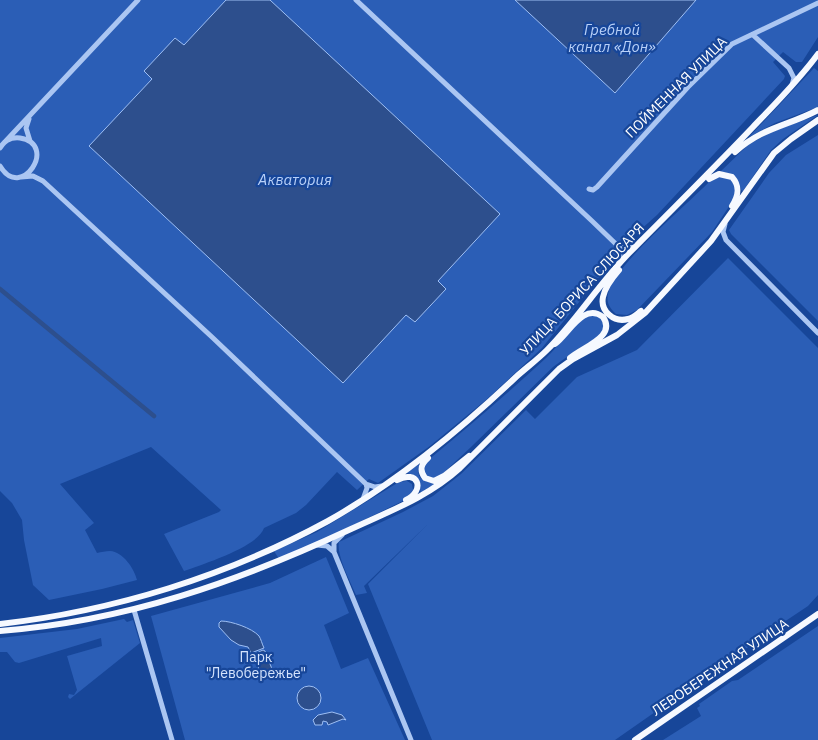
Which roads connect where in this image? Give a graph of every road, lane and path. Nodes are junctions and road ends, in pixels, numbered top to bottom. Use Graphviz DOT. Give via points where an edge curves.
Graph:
graph roads {
  1 [pos="138,0"];
  2 [pos="356,0"];
  3 [pos="818,3"];
  4 [pos="753,35"];
  5 [pos="818,54"];
  6 [pos="809,66"];
  7 [pos="789,68"];
  8 [pos="791,88"];
  9 [pos="818,110"];
  10 [pos="30,116"];
  11 [pos="818,120"];
  12 [pos="32,144"];
  13 [pos="1,146"];
  14 [pos="37,159"];
  15 [pos="0,166"];
  16 [pos="21,176"];
  17 [pos="709,179"];
  18 [pos="43,181"];
  19 [pos="589,189"];
  20 [pos="687,197"];
  21 [pos="723,225"];
  22 [pos="635,246"];
  23 [pos="619,247"];
  24 [pos="627,255"];
  25 [pos="618,264"];
  26 [pos="667,288"];
  27 [pos="818,333"];
  28 [pos="546,350"];
  29 [pos="559,369"];
  30 [pos="446,440"];
  31 [pos="472,456"];
  32 [pos="366,484"];
  33 [pos="379,488"];
  34 [pos="363,498"];
  35 [pos="386,513"];
  36 [pos="346,531"];
  37 [pos="317,545"];
  38 [pos="334,552"];
  39 [pos="134,610"];
  40 [pos="818,614"];
  41 [pos="0,624"];
  42 [pos="0,631"];
  43 [pos="172,740"];
  44 [pos="412,740"];
  45 [pos="635,740"];
  1 -- 10 [label="street"];
  2 -- 23 [label="street"];
  3 -- 4 [label="street, ПОЙМЕННАЯ УЛИЦА"];
  4 -- 7 [label="street"];
  4 -- 19 [label="street, ПОЙМЕННАЯ УЛИЦА" via="732,44 717,57 597,187"];
  5 -- 6 [label="main road, УЛИЦА БОРИСА СЛЮСАРЯ"];
  6 -- 7 [label="street" via="800,72"];
  6 -- 8 [label="main road, УЛИЦА БОРИСА СЛЮСАРЯ"];
  7 -- 8 [label="street" via="794,78"];
  8 -- 20 [label="main road, УЛИЦА БОРИСА СЛЮСАРЯ"];
  9 -- 17 [label="main road" via="754,137"];
  10 -- 12 [label="street" via="26,128"];
  10 -- 13 [label="street"];
  11 -- 21 [label="main road" via="774,153"];
  12 -- 13 [label="street" via="17,138 9,139"];
  12 -- 14 [label="street"];
  14 -- 16 [label="street" via="32,170"];
  14 -- 18 [label="street" via="37,169"];
  15 -- 16 [label="street" via="8,175"];
  16 -- 18 [label="street" via="33,176"];
  17 -- 20 [label="main road"];
  17 -- 21 [label="main road" via="724,174 732,177 737,185 736,200 720,224"];
  18 -- 32 [label="street"];
  20 -- 22 [label="main road, УЛИЦА БОРИСА СЛЮСАРЯ"];
  21 -- 26 [label="main road"];
  21 -- 27 [label="street" via="726,240"];
  22 -- 23 [label="street"];
  22 -- 24 [label="main road, УЛИЦА БОРИСА СЛЮСАРЯ"];
  23 -- 25 [label="street"];
  24 -- 25 [label="main road, УЛИЦА БОРИСА СЛЮСАРЯ"];
  24 -- 26 [label="main road" via="603,297 604,308 611,317 621,320 634,316 662,288"];
  25 -- 28 [label="main road, УЛИЦА БОРИСА СЛЮСАРЯ"];
  26 -- 29 [label="main road" via="626,329"];
  28 -- 29 [label="main road" via="564,337 585,314 600,314 606,321 604,334 575,353"];
  28 -- 30 [label="main road, УЛИЦА БОРИСА СЛЮСАРЯ"];
  29 -- 31 [label="main road"];
  30 -- 31 [label="main road" via="421,466 422,475 427,480 439,479 466,456"];
  30 -- 33 [label="main road, УЛИЦА БОРИСА СЛЮСАРЯ"];
  31 -- 35 [label="main road" via="434,489"];
  32 -- 33 [label="street"];
  32 -- 34 [label="street"];
  33 -- 34 [label="main road, УЛИЦА БОРИСА СЛЮСАРЯ"];
  33 -- 35 [label="main road" via="404,477 412,477 417,482 418,489 413,496"];
  34 -- 41 [label="main road, УЛИЦА БОРИСА СЛЮСАРЯ" via="329,520 272,548 164,590 88,610"];
  35 -- 36 [label="main road"];
  36 -- 37 [label="main road"];
  36 -- 38 [label="street" via="334,543"];
  37 -- 38 [label="street" via="327,546"];
  37 -- 39 [label="main road" via="223,583"];
  38 -- 44 [label="street"];
  39 -- 42 [label="main road" via="89,620"];
  39 -- 43 [label="street"];
  40 -- 45 [label="main road, ЛЕВОБЕРЕЖНАЯ УЛИЦА"];
}
